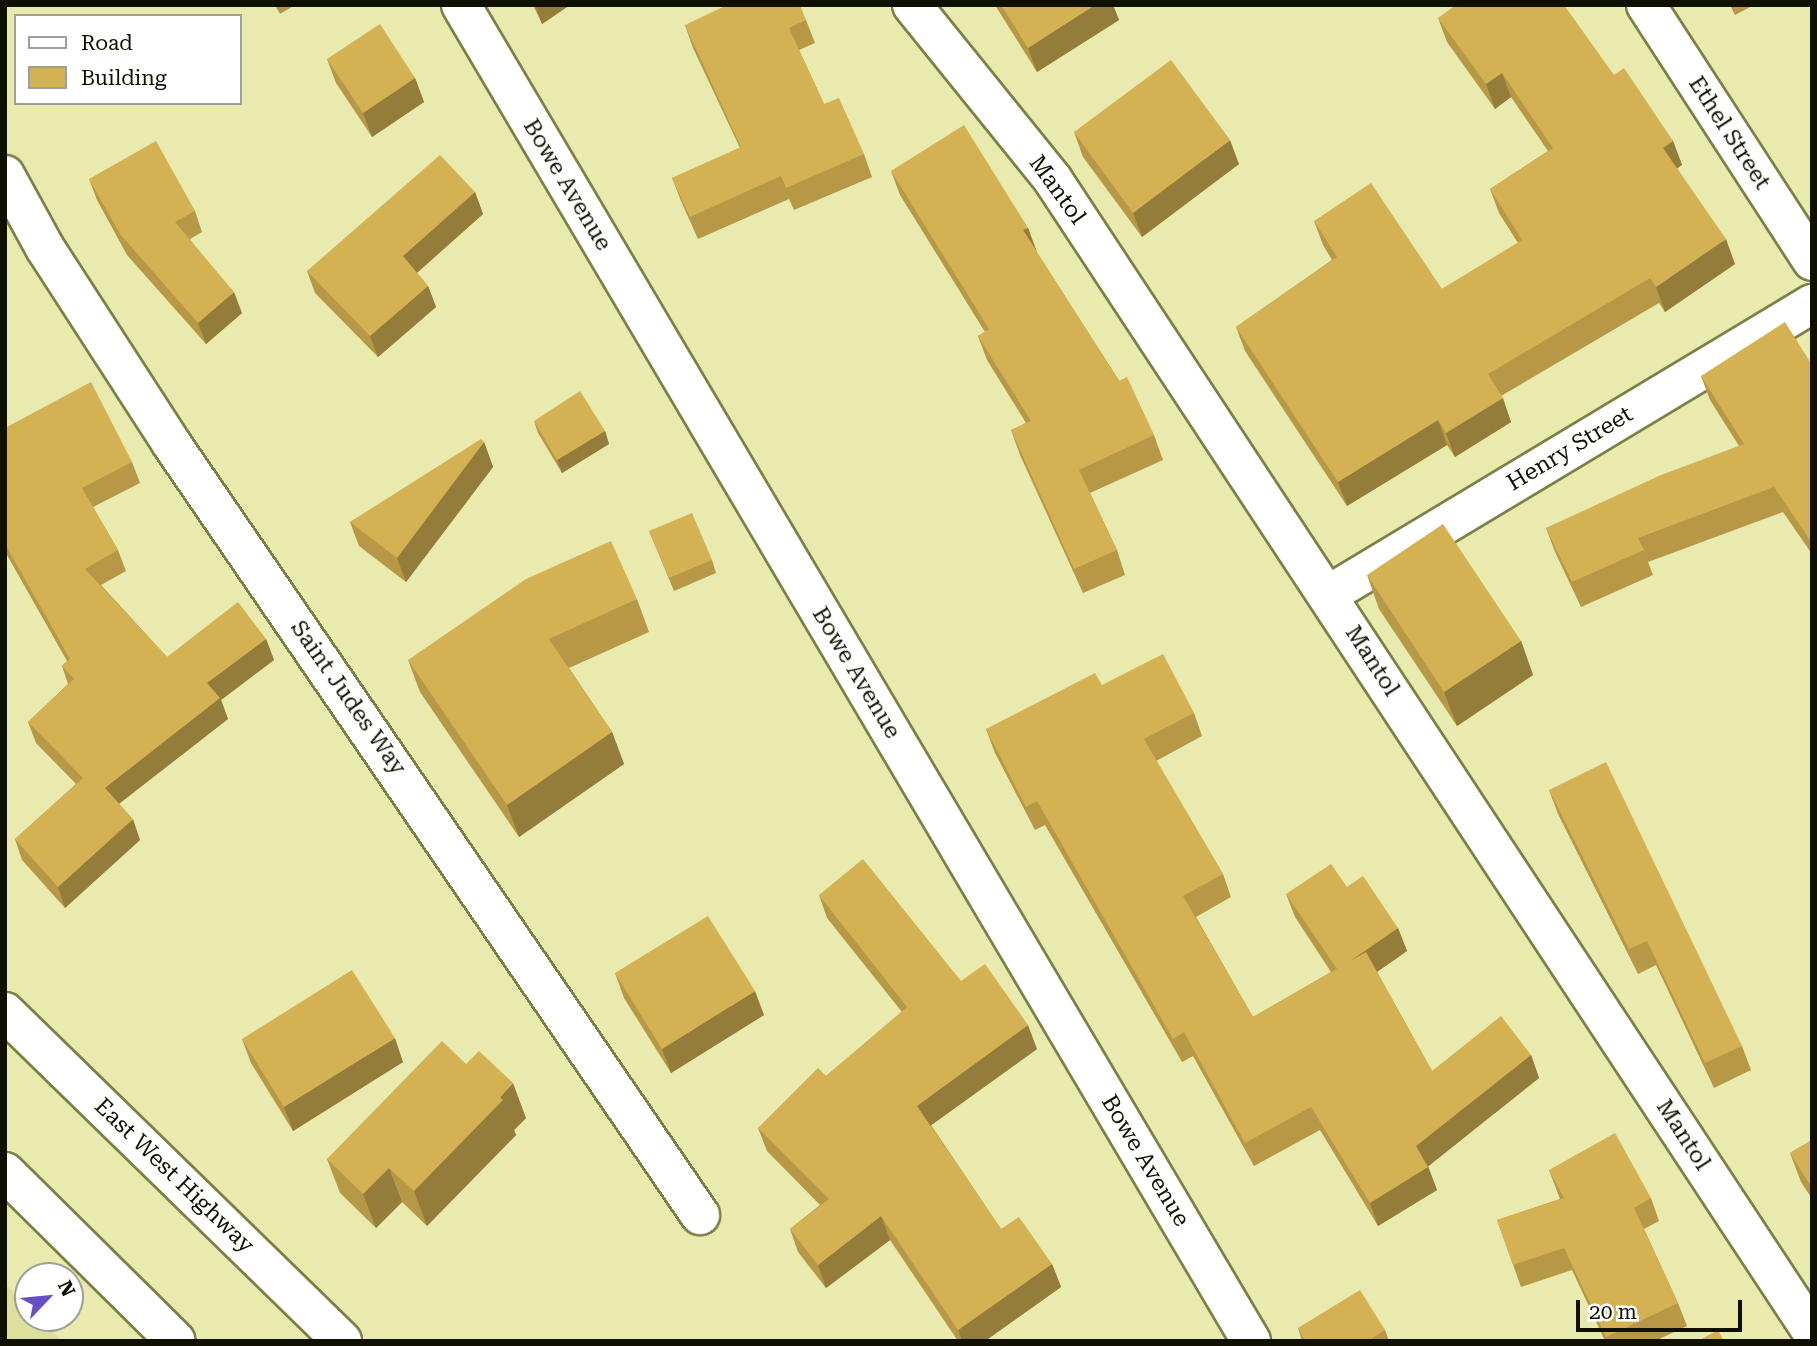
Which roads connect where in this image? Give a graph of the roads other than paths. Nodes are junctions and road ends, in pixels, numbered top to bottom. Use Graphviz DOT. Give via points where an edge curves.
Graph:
graph roads {
  1 [pos="461,5"];
  2 [pos="912,5"];
  3 [pos="1646,5"];
  4 [pos="5,175"];
  5 [pos="1812,261"];
  6 [pos="1812,304"];
  7 [pos="1328,595"];
  8 [pos="5,1012"];
  9 [pos="5,1172"];
  10 [pos="700,1215"];
  11 [pos="1812,1332"];
  12 [pos="176,1341"];
  13 [pos="342,1341"];
  14 [pos="1251,1341"];
  1 -- 14 [label="main road, Bowe Avenue"];
  2 -- 7 [label="main road, Mantol" via="1053,180"];
  3 -- 5 [label="main road, Ethel Street"];
  4 -- 10 [label="main road, Saint Judes Way" via="45,248 171,443"];
  6 -- 7 [label="main road, Henry Street"];
  7 -- 11 [label="main road, Mantol"];
  8 -- 13 [label="main road, East West Highway"];
  9 -- 12 [label="main road"];
}
